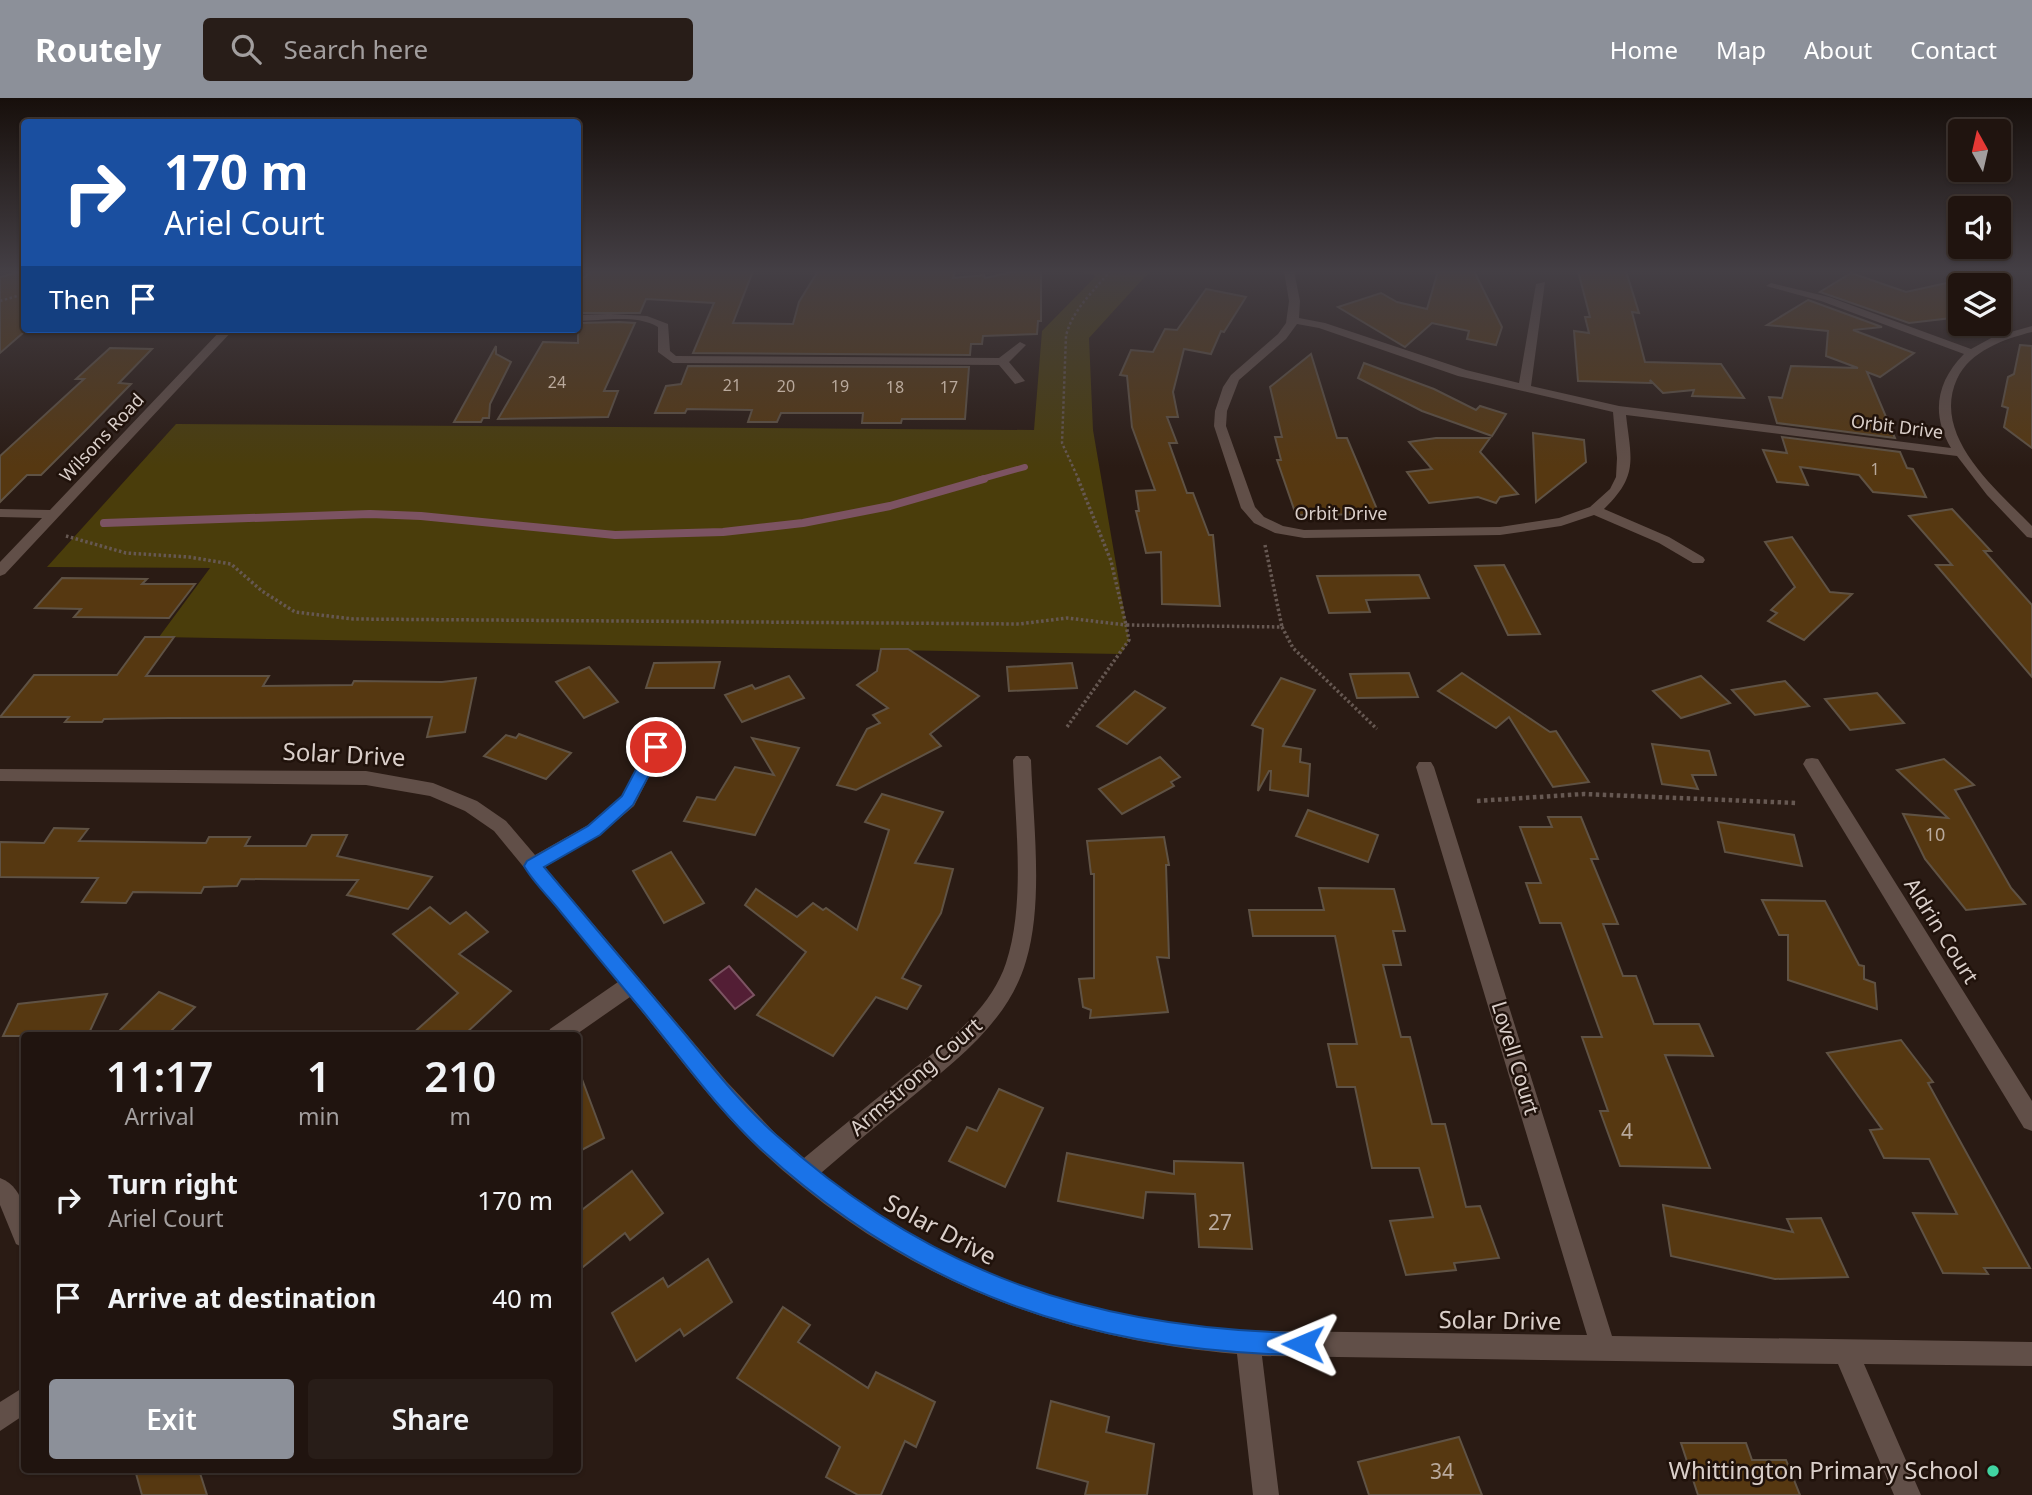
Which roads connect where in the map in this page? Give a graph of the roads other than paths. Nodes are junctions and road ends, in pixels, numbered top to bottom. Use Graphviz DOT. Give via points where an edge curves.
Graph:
graph roads {
  1 [pos="221,336"];
  2 [pos="664,336"];
  3 [pos="1282,336"];
  4 [pos="1354,336"];
  5 [pos="1533,336"];
  6 [pos="1926,336"];
  7 [pos="2008,336"];
  8 [pos="1020,345"];
  9 [pos="1971,353"];
  10 [pos="1002,362"];
  11 [pos="1019,381"];
  12 [pos="1524,389"];
  13 [pos="1619,410"];
  14 [pos="1961,453"];
  15 [pos="1595,510"];
  16 [pos="0,513"];
  17 [pos="54,514"];
  18 [pos="2032,534"];
  19 [pos="1698,560"];
  20 [pos="0,571"];
  21 [pos="656,747"];
  22 [pos="1022,760"];
  23 [pos="1812,764"];
  24 [pos="1425,767"];
  25 [pos="0,775"];
  26 [pos="533,866"];
  27 [pos="632,984"];
  28 [pos="563,1032"];
  29 [pos="2032,1121"];
  30 [pos="804,1173"];
  31 [pos="0,1189"];
  32 [pos="21,1228"];
  33 [pos="1248,1343"];
  34 [pos="1604,1349"];
  35 [pos="1846,1352"];
  36 [pos="2032,1354"];
  37 [pos="21,1402"];
  38 [pos="0,1418"];
  39 [pos="1266,1495"];
  40 [pos="1908,1495"];
  1 -- 17 [label="street, Wilsons Road"];
  2 -- 10 [label="street" via="664,352 674,359"];
  3 -- 15 [label="street, Orbit Drive" via="1233,377 1224,392 1220,414 1220,426 1254,517 1282,531 1304,534 1486,531 1534,528"];
  4 -- 12 [label="street, Orbit Drive"];
  5 -- 12 [label="street"];
  6 -- 9 [label="street"];
  7 -- 9 [label="street"];
  8 -- 10 [label="street"];
  9 -- 14 [label="street" via="1955,372 1943,409"];
  10 -- 11 [label="street"];
  12 -- 13 [label="street, Orbit Drive"];
  13 -- 14 [label="street, Orbit Drive"];
  13 -- 15 [label="street" via="1623,477"];
  14 -- 18 [label="street"];
  15 -- 19 [label="street"];
  16 -- 17 [label="street"];
  17 -- 20 [label="street, Wilsons Road"];
  21 -- 26 [label="street" via="628,801 594,830"];
  22 -- 30 [label="street, Armstrong Court" via="1024,898 1010,980 989,1012 940,1060"];
  23 -- 29 [label="street, Aldrin Court"];
  24 -- 34 [label="street, Lovell Court"];
  25 -- 26 [label="street, Solar Drive" via="366,778 404,783 471,806 500,827"];
  26 -- 27 [label="street, Solar Drive"];
  27 -- 28 [label="street"];
  27 -- 30 [label="street, Solar Drive" via="719,1089"];
  30 -- 33 [label="street, Solar Drive" via="897,1239 987,1286 1091,1320 1178,1337"];
  31 -- 32 [label="street" via="10,1199"];
  33 -- 34 [label="street, Solar Drive"];
  33 -- 39 [label="street"];
  34 -- 35 [label="street, Solar Drive"];
  35 -- 36 [label="street, Solar Drive"];
  35 -- 40 [label="street"];
  37 -- 38 [label="street"];
}
